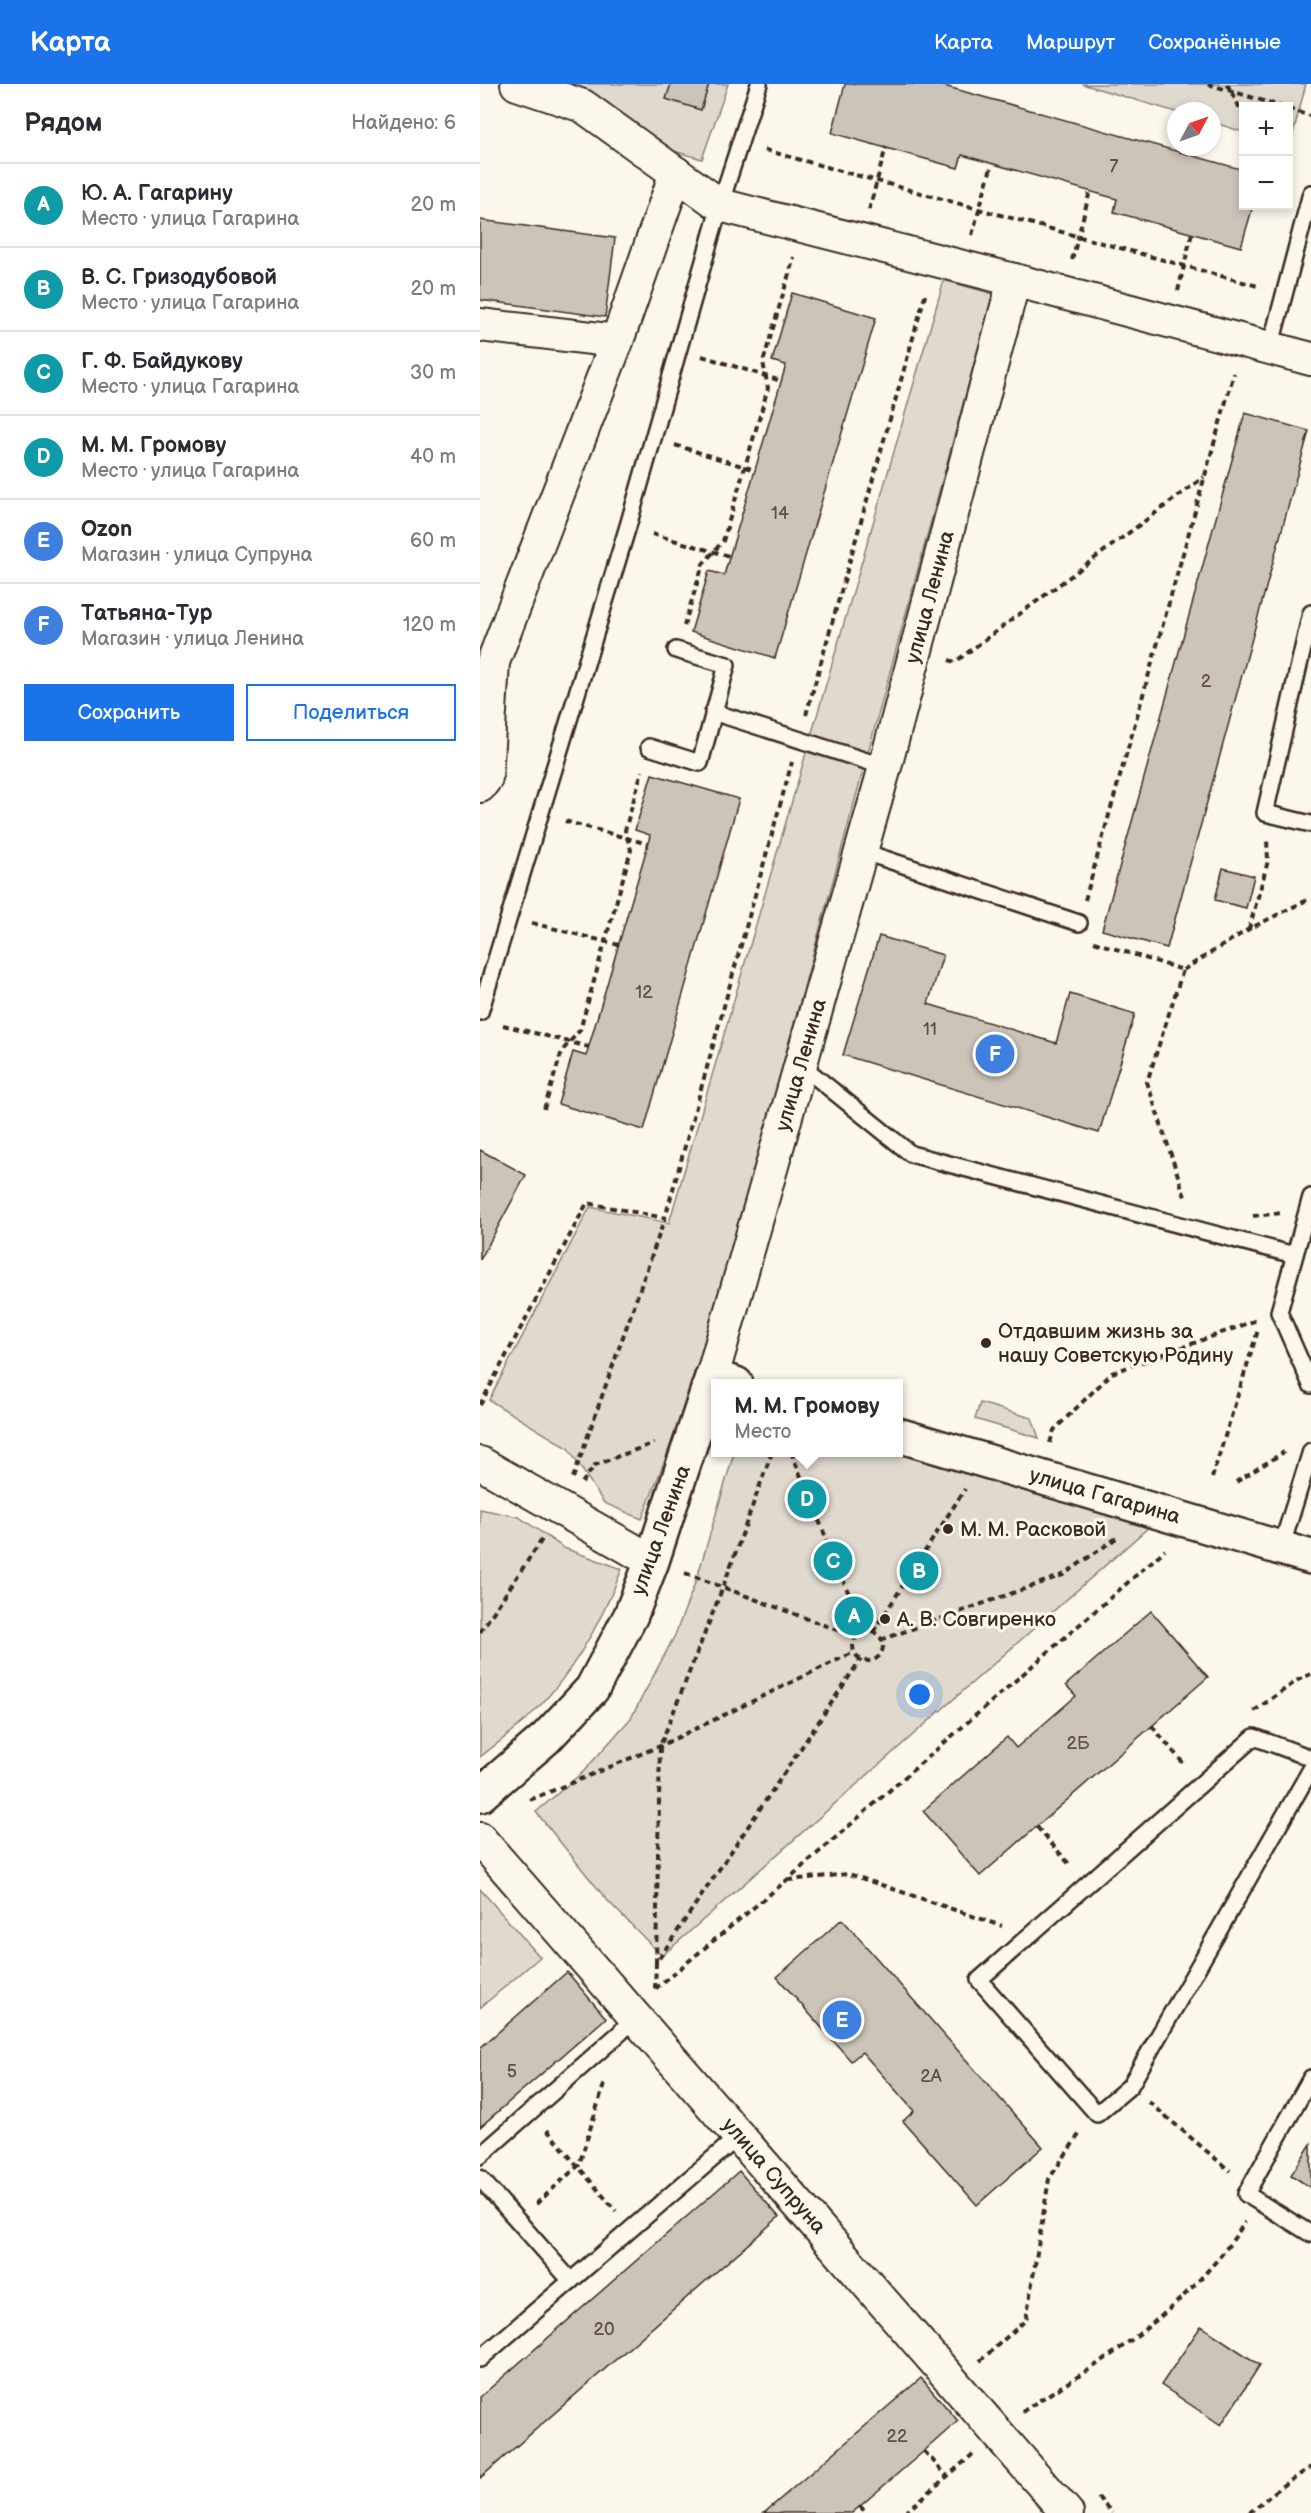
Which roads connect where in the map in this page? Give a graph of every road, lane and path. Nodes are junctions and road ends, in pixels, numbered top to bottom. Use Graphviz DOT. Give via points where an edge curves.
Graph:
graph roads {
  1 [pos="517,84"];
  2 [pos="759,84"];
  3 [pos="1208,84"];
  4 [pos="1227,84"];
  5 [pos="1229,90"];
  6 [pos="1267,102"];
  7 [pos="1239,107"];
  8 [pos="1293,111"];
  9 [pos="1311,116"];
  10 [pos="740,143"];
  11 [pos="886,147"];
  12 [pos="992,164"];
  13 [pos="676,173"];
  14 [pos="877,180"];
  15 [pos="1090,191"];
  16 [pos="1311,193"];
  17 [pos="720,205"];
  18 [pos="980,208"];
  19 [pos="866,220"];
  20 [pos="803,226"];
  21 [pos="1192,233"];
  22 [pos="1078,236"];
  23 [pos="972,237"];
  24 [pos="935,260"];
  25 [pos="1071,264"];
  26 [pos="1184,265"];
  27 [pos="1014,279"];
  28 [pos="1284,293"];
  29 [pos="1175,301"];
  30 [pos="480,325"];
  31 [pos="617,341"];
  32 [pos="1257,344"];
  33 [pos="679,348"];
  34 [pos="1311,359"];
  35 [pos="766,376"];
  36 [pos="781,381"];
  37 [pos="652,439"];
  38 [pos="745,467"];
  39 [pos="755,470"];
  40 [pos="1205,477"];
  41 [pos="628,526"];
  42 [pos="713,552"];
  43 [pos="729,556"];
  44 [pos="1311,613"];
  45 [pos="676,650"];
  46 [pos="944,659"];
  47 [pos="713,712"];
  48 [pos="798,740"];
  49 [pos="649,747"];
  50 [pos="885,767"];
  51 [pos="480,786"];
  52 [pos="1265,813"];
  53 [pos="540,814"];
  54 [pos="1311,824"];
  55 [pos="627,838"];
  56 [pos="648,844"];
  57 [pos="861,851"];
  58 [pos="1311,898"];
  59 [pos="509,917"];
  60 [pos="1079,923"];
  61 [pos="1249,929"];
  62 [pos="605,942"];
  63 [pos="618,945"];
  64 [pos="1183,970"];
  65 [pos="480,1012"];
  66 [pos="502,1025"];
  67 [pos="570,1042"];
  68 [pos="589,1047"];
  69 [pos="801,1065"];
  70 [pos="544,1109"];
  71 [pos="1311,1197"];
  72 [pos="1189,1209"];
  73 [pos="665,1218"];
  74 [pos="1294,1255"];
  75 [pos="724,1379"];
  76 [pos="1311,1385"];
  77 [pos="480,1405"];
  78 [pos="711,1405"];
  79 [pos="903,1436"];
  80 [pos="694,1438"];
  81 [pos="1050,1443"];
  82 [pos="1292,1447"];
  83 [pos="1311,1451"];
  84 [pos="769,1457"];
  85 [pos="793,1457"];
  86 [pos="983,1461"];
  87 [pos="480,1463"];
  88 [pos="1212,1478"];
  89 [pos="1236,1482"];
  90 [pos="562,1510"];
  91 [pos="1124,1533"];
  92 [pos="1172,1544"];
  93 [pos="1296,1552"];
  94 [pos="652,1561"];
  95 [pos="723,1587"];
  96 [pos="864,1631"];
  97 [pos="480,1632"];
  98 [pos="873,1632"];
  99 [pos="856,1637"];
  100 [pos="881,1640"];
  101 [pos="854,1652"];
  102 [pos="861,1659"];
  103 [pos="1311,1674"];
  104 [pos="1250,1713"];
  105 [pos="1152,1726"];
  106 [pos="660,1746"];
  107 [pos="1311,1758"];
  108 [pos="1188,1768"];
  109 [pos="1311,1769"];
  110 [pos="480,1795"];
  111 [pos="522,1804"];
  112 [pos="1036,1827"];
  113 [pos="480,1839"];
  114 [pos="1074,1870"];
  115 [pos="787,1880"];
  116 [pos="1009,1928"];
  117 [pos="656,1963"];
  118 [pos="655,1989"];
  119 [pos="627,2024"];
  120 [pos="1311,2078"];
  121 [pos="1130,2086"];
  122 [pos="530,2112"];
  123 [pos="1082,2130"];
  124 [pos="739,2136"];
  125 [pos="480,2156"];
  126 [pos="579,2165"];
  127 [pos="480,2178"];
  128 [pos="1252,2198"];
  129 [pos="517,2220"];
  130 [pos="631,2228"];
  131 [pos="1311,2234"];
  132 [pos="571,2281"];
  133 [pos="480,2360"];
  134 [pos="980,2361"];
  135 [pos="997,2433"];
  136 [pos="924,2451"];
  137 [pos="1311,2467"];
  138 [pos="947,2476"];
  139 [pos="860,2506"];
  140 [pos="866,2513"];
  141 [pos="905,2513"];
  142 [pos="1067,2513"];
  143 [pos="1249,2513"];
  1 -- 13 [label="street" via="583,106"];
  2 -- 10 [label="lane"];
  3 -- 5 [label="path"];
  4 -- 5 [label="path"];
  5 -- 6 [label="path"];
  5 -- 7 [label="path"];
  8 -- 9 [label="path"];
  10 -- 14 [label="path"];
  10 -- 17 [label="lane"];
  11 -- 14 [label="path"];
  12 -- 18 [label="path"];
  13 -- 17 [label="street"];
  13 -- 31 [label="street"];
  14 -- 18 [label="path"];
  14 -- 19 [label="path"];
  15 -- 22 [label="path"];
  16 -- 28 [label="lane"];
  17 -- 20 [label="street"];
  17 -- 33 [label="lane"];
  18 -- 22 [label="path"];
  18 -- 23 [label="path"];
  20 -- 24 [label="street"];
  20 -- 35 [label="path" via="763,362"];
  21 -- 26 [label="path"];
  22 -- 25 [label="path"];
  22 -- 26 [label="path"];
  24 -- 27 [label="street"];
  24 -- 48 [label="path"];
  26 -- 28 [label="path"];
  26 -- 29 [label="path"];
  27 -- 32 [label="street"];
  27 -- 50 [label="street, улица Ленина"];
  28 -- 32 [label="lane"];
  30 -- 31 [label="street"];
  31 -- 51 [label="street" via="493,662 486,778"];
  32 -- 34 [label="street"];
  32 -- 40 [label="path"];
  33 -- 35 [label="path"];
  33 -- 37 [label="lane"];
  35 -- 36 [label="path"];
  35 -- 38 [label="path" via="768,388"];
  37 -- 38 [label="path"];
  37 -- 41 [label="lane"];
  38 -- 39 [label="path"];
  38 -- 42 [label="path" via="723,540"];
  40 -- 46 [label="path" via="955,662"];
  40 -- 60 [label="path"];
  41 -- 42 [label="path"];
  41 -- 53 [label="lane"];
  42 -- 43 [label="path"];
  42 -- 45 [label="path" via="703,564"];
  44 -- 52 [label="lane"];
  45 -- 47 [label="lane" via="727,665"];
  47 -- 48 [label="lane"];
  47 -- 49 [label="lane" via="700,763"];
  48 -- 50 [label="lane"];
  48 -- 73 [label="path"];
  49 -- 55 [label="path" via="625,830"];
  50 -- 57 [label="street, улица Ленина"];
  52 -- 54 [label="lane"];
  52 -- 61 [label="path" via="1268,861"];
  53 -- 55 [label="path"];
  53 -- 59 [label="lane"];
  55 -- 56 [label="path"];
  55 -- 62 [label="path" via="631,850"];
  57 -- 60 [label="lane"];
  57 -- 69 [label="street, улица Ленина"];
  58 -- 61 [label="path"];
  59 -- 62 [label="path"];
  59 -- 65 [label="lane"];
  60 -- 64 [label="path" via="1091,941"];
  61 -- 64 [label="path"];
  62 -- 63 [label="path"];
  62 -- 67 [label="path" via="580,1030"];
  64 -- 72 [label="path" via="1148,1082"];
  66 -- 67 [label="path"];
  67 -- 68 [label="path"];
  67 -- 70 [label="path" via="562,1051"];
  69 -- 74 [label="lane" via="911,1154"];
  69 -- 75 [label="street, улица Ленина"];
  71 -- 74 [label="lane"];
  73 -- 77 [label="path" via="586,1203"];
  73 -- 90 [label="path"];
  74 -- 76 [label="lane" via="1280,1312"];
  78 -- 80 [label="street, улица Ленина"];
  79 -- 86 [label="street, улица Гагарина"];
  80 -- 90 [label="path" via="678,1434 595,1465"];
  80 -- 94 [label="street, улица Ленина"];
  81 -- 88 [label="path" via="1054,1430 1112,1373 1262,1318"];
  82 -- 89 [label="path"];
  83 -- 93 [label="lane"];
  84 -- 95 [label="path"];
  85 -- 96 [label="path"];
  86 -- 93 [label="street, улица Гагарина"];
  86 -- 98 [label="path"];
  87 -- 90 [label="street"];
  90 -- 94 [label="street"];
  90 -- 97 [label="path"];
  91 -- 100 [label="path" via="1063,1575"];
  92 -- 115 [label="path"];
  94 -- 95 [label="path"];
  94 -- 110 [label="street, улица Ленина" via="631,1615 592,1689 546,1738"];
  95 -- 99 [label="path"];
  95 -- 106 [label="path"];
  96 -- 98 [label="path"];
  96 -- 99 [label="path"];
  98 -- 100 [label="path"];
  99 -- 101 [label="path"];
  100 -- 102 [label="path" via="878,1657"];
  101 -- 102 [label="path"];
  101 -- 106 [label="path"];
  102 -- 117 [label="path"];
  103 -- 104 [label="path"];
  105 -- 108 [label="path"];
  106 -- 111 [label="path"];
  106 -- 117 [label="path"];
  107 -- 121 [label="lane" via="1254,1737 979,1980 1097,2114"];
  109 -- 121 [label="lane"];
  112 -- 114 [label="path"];
  113 -- 119 [label="street, улица Супруна"];
  115 -- 116 [label="path" via="849,1874"];
  115 -- 118 [label="path"];
  117 -- 118 [label="path"];
  118 -- 119 [label="path"];
  119 -- 122 [label="lane"];
  119 -- 124 [label="street, улица Супруна"];
  119 -- 126 [label="path"];
  120 -- 128 [label="lane"];
  121 -- 128 [label="path" via="1234,2174"];
  122 -- 125 [label="lane"];
  122 -- 126 [label="path"];
  123 -- 134 [label="path" via="1048,2179 1026,2320"];
  124 -- 130 [label="lane"];
  124 -- 135 [label="street, улица Супруна"];
  126 -- 129 [label="path"];
  126 -- 130 [label="path"];
  127 -- 129 [label="lane"];
  128 -- 131 [label="lane"];
  128 -- 135 [label="path" via="1229,2247 1165,2314"];
  129 -- 132 [label="lane"];
  130 -- 132 [label="lane"];
  132 -- 133 [label="lane"];
  135 -- 138 [label="path"];
  135 -- 142 [label="street, улица Супруна"];
  136 -- 138 [label="path"];
  137 -- 143 [label="path"];
  138 -- 141 [label="path"];
  139 -- 140 [label="path"];
}
